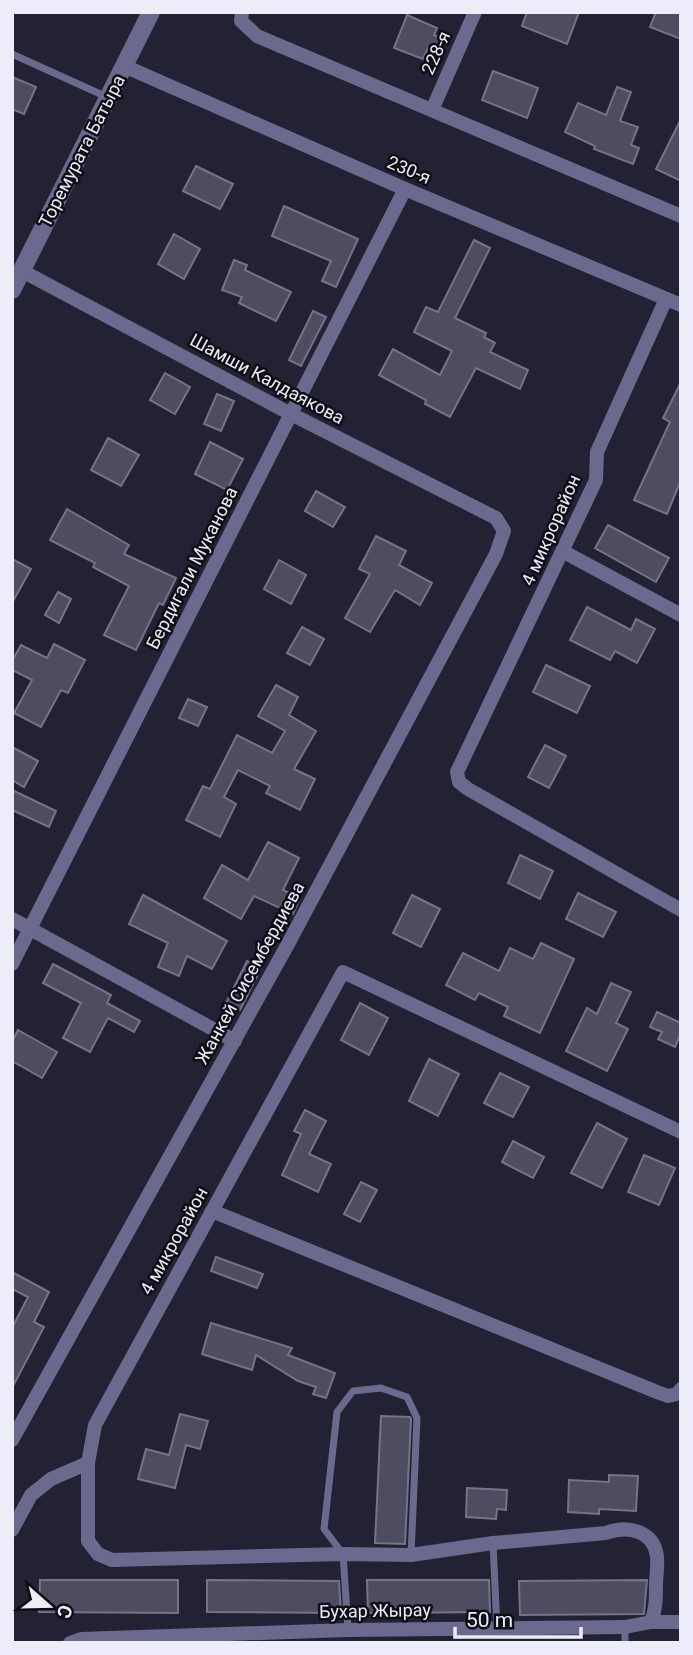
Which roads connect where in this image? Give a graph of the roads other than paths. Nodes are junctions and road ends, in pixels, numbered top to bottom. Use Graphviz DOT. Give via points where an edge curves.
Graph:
graph roads {
  1 [pos="151,12"];
  2 [pos="475,12"];
  3 [pos="242,17"];
  4 [pos="12,54"];
  5 [pos="124,66"];
  6 [pos="108,97"];
  7 [pos="432,110"];
  8 [pos="405,189"];
  9 [pos="681,216"];
  10 [pos="22,271"];
  11 [pos="12,290"];
  12 [pos="666,299"];
  13 [pos="681,305"];
  14 [pos="291,414"];
  15 [pos="496,519"];
  16 [pos="564,552"];
  17 [pos="681,615"];
  18 [pos="681,910"];
  19 [pos="12,919"];
  20 [pos="31,929"];
  21 [pos="12,964"];
  22 [pos="235,1041"];
  23 [pos="681,1132"];
  24 [pos="212,1211"];
  25 [pos="681,1388"];
  26 [pos="12,1440"];
  27 [pos="88,1463"];
  28 [pos="12,1530"];
  29 [pos="493,1543"];
  30 [pos="343,1554"];
  31 [pos="411,1555"];
  32 [pos="651,1622"];
  33 [pos="681,1622"];
  34 [pos="625,1627"];
  35 [pos="497,1629"];
  36 [pos="348,1630"];
  37 [pos="70,1643"];
  38 [pos="625,1643"];
  1 -- 5 [label="street, Торемурата Батыра"];
  2 -- 7 [label="street, 228-я"];
  3 -- 7 [label="street" via="257,36"];
  4 -- 6 [label="lane"];
  5 -- 6 [label="street, Торемурата Батыра"];
  5 -- 8 [label="street, 230-я"];
  6 -- 10 [label="street, Торемурата Батыра"];
  7 -- 9 [label="street"];
  8 -- 12 [label="street, 230-я"];
  8 -- 14 [label="street, Бердигали Муканова"];
  10 -- 11 [label="street, Торемурата Батыра"];
  10 -- 14 [label="street, Шамши Калдаякова"];
  12 -- 13 [label="street, 230-я"];
  12 -- 16 [label="street, 4 микрорайон" via="597,452 596,480"];
  14 -- 15 [label="street, Шамши Калдаякова"];
  14 -- 20 [label="street, Бердигали Муканова"];
  15 -- 22 [label="street, Жанкей Сисембердиева" via="504,531 496,554"];
  16 -- 17 [label="street"];
  16 -- 18 [label="street, 4 микрорайон" via="457,772 459,782"];
  19 -- 20 [label="street"];
  20 -- 21 [label="street, Бердигали Муканова"];
  20 -- 22 [label="street"];
  22 -- 26 [label="street, Жанкей Сисембердиева"];
  23 -- 24 [label="street, 4 микрорайон" via="342,972"];
  24 -- 25 [label="street" via="657,1392 668,1396"];
  24 -- 27 [label="street, 4 микрорайон" via="95,1425"];
  27 -- 28 [label="street" via="51,1479 31,1495"];
  27 -- 30 [label="street, 4 микрорайон" via="88,1541 98,1554 112,1560"];
  29 -- 31 [label="street"];
  29 -- 32 [label="street" via="635,1530 647,1537 657,1554"];
  29 -- 35 [label="lane"];
  30 -- 31 [label="street"];
  30 -- 31 [label="lane" via="324,1529 337,1412 353,1391 381,1388 407,1397 417,1418"];
  30 -- 36 [label="lane"];
  32 -- 33 [label="street, Бухар Жырау"];
  32 -- 34 [label="street, Бухар Жырау"];
  34 -- 35 [label="street, Бухар Жырау"];
  34 -- 38 [label="lane"];
  35 -- 36 [label="street, Бухар Жырау"];
  36 -- 37 [label="street, Бухар Жырау"];
}
